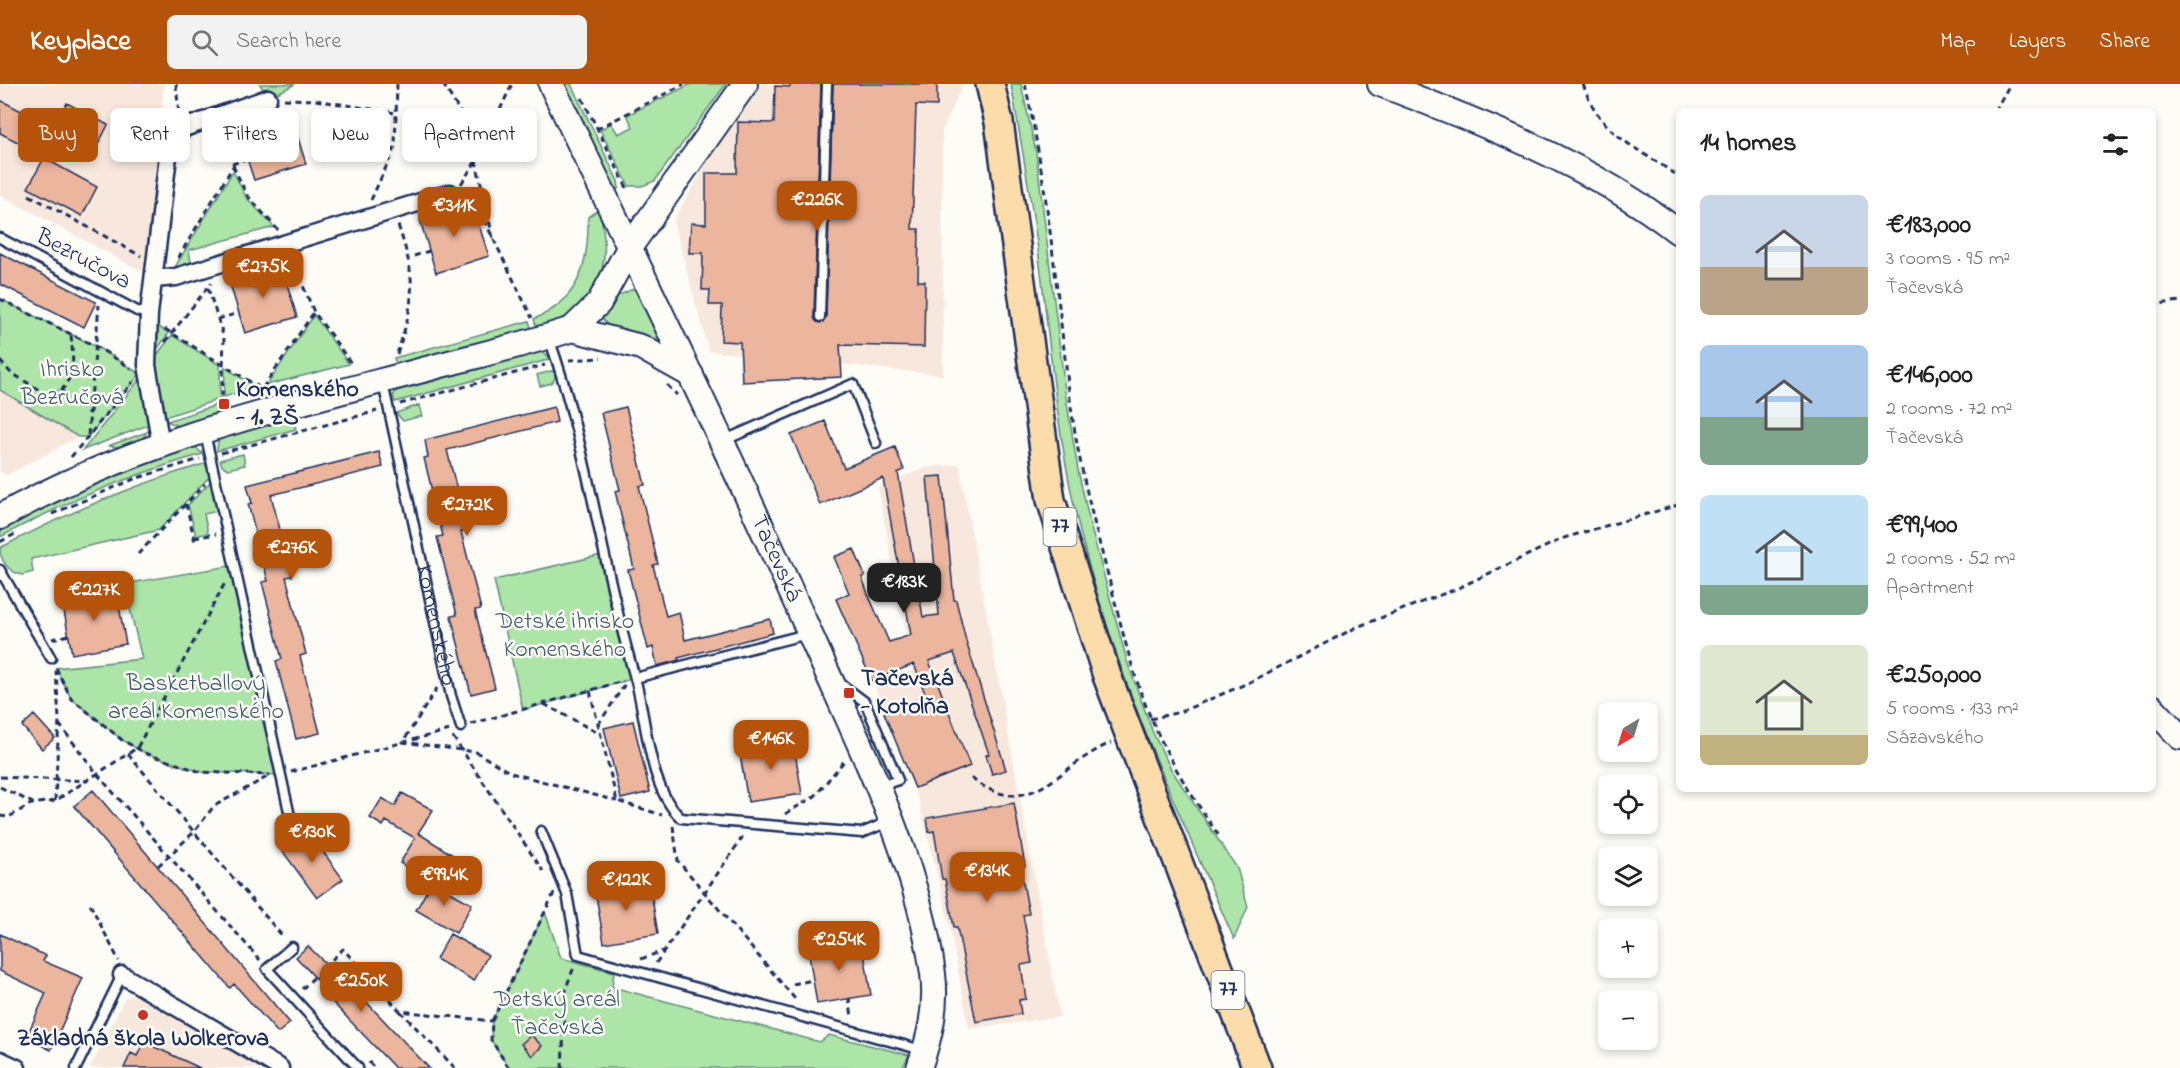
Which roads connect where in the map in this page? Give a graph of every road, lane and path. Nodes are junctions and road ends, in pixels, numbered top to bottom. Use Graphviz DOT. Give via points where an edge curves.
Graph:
graph roads {
  1 [pos="176,84"];
  2 [pos="398,84"];
  3 [pos="443,84"];
  4 [pos="512,84"];
  5 [pos="551,84"];
  6 [pos="684,84"];
  7 [pos="745,84"];
  8 [pos="827,84"];
  9 [pos="981,84"];
  10 [pos="990,84"];
  11 [pos="1025,84"];
  12 [pos="1380,84"];
  13 [pos="1582,84"];
  14 [pos="2010,84"];
  15 [pos="579,93"];
  16 [pos="268,98"];
  17 [pos="178,108"];
  18 [pos="458,108"];
  19 [pos="501,108"];
  20 [pos="1997,108"];
  21 [pos="396,114"];
  22 [pos="999,122"];
  23 [pos="190,126"];
  24 [pos="597,129"];
  25 [pos="168,162"];
  26 [pos="240,162"];
  27 [pos="475,162"];
  28 [pos="476,162"];
  29 [pos="233,165"];
  30 [pos="1676,175"];
  31 [pos="627,190"];
  32 [pos="453,192"];
  33 [pos="29,195"];
  34 [pos="393,210"];
  35 [pos="361,220"];
  36 [pos="1676,231"];
  37 [pos="0,238"];
  38 [pos="493,238"];
  39 [pos="282,245"];
  40 [pos="629,248"];
  41 [pos="429,251"];
  42 [pos="414,256"];
  43 [pos="159,274"];
  44 [pos="207,287"];
  45 [pos="100,291"];
  46 [pos="0,299"];
  47 [pos="2180,301"];
  48 [pos="2156,304"];
  49 [pos="314,312"];
  50 [pos="239,313"];
  51 [pos="149,316"];
  52 [pos="820,317"];
  53 [pos="532,318"];
  54 [pos="218,319"];
  55 [pos="572,329"];
  56 [pos="71,335"];
  57 [pos="549,337"];
  58 [pos="97,347"];
  59 [pos="397,354"];
  60 [pos="606,357"];
  61 [pos="0,361"];
  62 [pos="557,361"];
  63 [pos="223,365"];
  64 [pos="353,366"];
  65 [pos="140,374"];
  66 [pos="691,375"];
  67 [pos="383,381"];
  68 [pos="664,383"];
  69 [pos="61,391"];
  70 [pos="222,400"];
  71 [pos="683,400"];
  72 [pos="388,408"];
  73 [pos="90,414"];
  74 [pos="205,431"];
  75 [pos="88,437"];
  76 [pos="722,442"];
  77 [pos="876,443"];
  78 [pos="161,446"];
  79 [pos="211,456"];
  80 [pos="216,473"];
  81 [pos="186,504"];
  82 [pos="1676,506"];
  83 [pos="50,515"];
  84 [pos="0,518"];
  85 [pos="20,531"];
  86 [pos="227,531"];
  87 [pos="0,542"];
  88 [pos="138,554"];
  89 [pos="235,565"];
  90 [pos="0,570"];
  91 [pos="810,633"];
  92 [pos="51,658"];
  93 [pos="56,668"];
  94 [pos="446,673"];
  95 [pos="631,679"];
  96 [pos="590,690"];
  97 [pos="544,704"];
  98 [pos="2156,711"];
  99 [pos="1151,719"];
  100 [pos="59,724"];
  101 [pos="598,725"];
  102 [pos="461,727"];
  103 [pos="449,730"];
  104 [pos="600,734"];
  105 [pos="1129,736"];
  106 [pos="2180,737"];
  107 [pos="137,748"];
  108 [pos="840,750"];
  109 [pos="463,752"];
  110 [pos="128,754"];
  111 [pos="845,760"];
  112 [pos="849,769"];
  113 [pos="98,775"];
  114 [pos="276,775"];
  115 [pos="0,777"];
  116 [pos="971,778"];
  117 [pos="56,780"];
  118 [pos="88,782"];
  119 [pos="0,787"];
  120 [pos="55,801"];
  121 [pos="617,801"];
  122 [pos="34,803"];
  123 [pos="0,816"];
  124 [pos="290,816"];
  125 [pos="890,821"];
  126 [pos="751,825"];
  127 [pos="541,831"];
  128 [pos="194,832"];
  129 [pos="1219,836"];
  130 [pos="169,857"];
  131 [pos="158,866"];
  132 [pos="549,880"];
  133 [pos="705,892"];
  134 [pos="90,904"];
  135 [pos="569,905"];
  136 [pos="292,947"];
  137 [pos="578,956"];
  138 [pos="267,969"];
  139 [pos="122,975"];
  140 [pos="648,975"];
  141 [pos="813,980"];
  142 [pos="793,984"];
  143 [pos="301,990"];
  144 [pos="849,998"];
  145 [pos="795,999"];
  146 [pos="400,1011"];
  147 [pos="492,1021"];
  148 [pos="854,1032"];
  149 [pos="0,1060"];
  150 [pos="922,1060"];
  151 [pos="17,1068"];
  152 [pos="76,1068"];
  153 [pos="280,1068"];
  154 [pos="358,1068"];
  155 [pos="455,1068"];
  156 [pos="509,1068"];
  157 [pos="562,1068"];
  158 [pos="1257,1068"];
  1 -- 17 [label="path"];
  2 -- 21 [label="path"];
  3 -- 18 [label="path"];
  4 -- 19 [label="path"];
  5 -- 40 [label="street, Ťačevská"];
  6 -- 24 [label="path"];
  7 -- 40 [label="street"];
  8 -- 52 [label="lane"];
  9 -- 22 [label="street"];
  10 -- 22 [label="main road, 77"];
  11 -- 99 [label="path" via="1043,168 1081,466 1128,651"];
  12 -- 36 [label="street" via="1530,145 1604,184"];
  13 -- 30 [label="path" via="1588,101 1607,129"];
  14 -- 20 [label="path"];
  15 -- 24 [label="path"];
  16 -- 21 [label="path" via="315,100"];
  16 -- 23 [label="street"];
  21 -- 35 [label="path" via="395,147"];
  22 -- 105 [label="main road, 77" via="1051,500"];
  24 -- 31 [label="path"];
  25 -- 43 [label="street"];
  26 -- 29 [label="path"];
  27 -- 32 [label="path"];
  28 -- 38 [label="path"];
  29 -- 39 [label="path" via="247,195 275,223"];
  29 -- 43 [label="path"];
  32 -- 34 [label="street"];
  32 -- 38 [label="path" via="474,199"];
  33 -- 43 [label="path"];
  34 -- 35 [label="street"];
  34 -- 59 [label="path" via="411,263 412,283 411,312"];
  35 -- 39 [label="street"];
  37 -- 45 [label="lane, Bezručova"];
  38 -- 53 [label="path"];
  39 -- 43 [label="street"];
  39 -- 49 [label="path"];
  40 -- 55 [label="street" via="599,303"];
  40 -- 66 [label="street, Ťačevská"];
  41 -- 42 [label="path"];
  43 -- 51 [label="street"];
  44 -- 54 [label="path"];
  45 -- 51 [label="lane, Bezručova"];
  45 -- 58 [label="path"];
  46 -- 56 [label="path"];
  47 -- 48 [label="path"];
  49 -- 63 [label="path" via="262,389"];
  49 -- 64 [label="path"];
  50 -- 54 [label="path"];
  51 -- 63 [label="path"];
  51 -- 78 [label="street" via="147,365"];
  54 -- 63 [label="path" via="224,338"];
  55 -- 57 [label="street"];
  55 -- 66 [label="street" via="641,347"];
  56 -- 58 [label="path"];
  56 -- 69 [label="path" via="74,365 70,380"];
  57 -- 62 [label="lane"];
  57 -- 67 [label="street"];
  58 -- 65 [label="path"];
  58 -- 73 [label="path"];
  60 -- 62 [label="path"];
  61 -- 69 [label="path" via="10,372 44,393"];
  62 -- 72 [label="path"];
  62 -- 95 [label="lane" via="566,386"];
  63 -- 70 [label="path"];
  66 -- 76 [label="street, Ťačevská"];
  67 -- 72 [label="lane, Komenského"];
  67 -- 74 [label="street"];
  68 -- 71 [label="path"];
  69 -- 73 [label="path"];
  72 -- 79 [label="path"];
  72 -- 94 [label="lane, Komenského"];
  73 -- 75 [label="path"];
  74 -- 78 [label="street"];
  74 -- 79 [label="lane"];
  76 -- 77 [label="lane" via="853,384"];
  76 -- 91 [label="street, Ťačevská"];
  78 -- 84 [label="street" via="68,482"];
  79 -- 80 [label="lane"];
  79 -- 83 [label="path" via="134,479"];
  80 -- 81 [label="path"];
  80 -- 86 [label="lane"];
  81 -- 86 [label="path" via="194,540"];
  81 -- 88 [label="path"];
  82 -- 99 [label="path" via="1564,538 1456,590 1357,627 1248,683 1180,712"];
  85 -- 87 [label="path"];
  86 -- 89 [label="lane"];
  89 -- 107 [label="path"];
  89 -- 114 [label="lane"];
  90 -- 92 [label="lane"];
  91 -- 95 [label="lane"];
  91 -- 125 [label="street, Ťačevská"];
  92 -- 93 [label="path"];
  93 -- 100 [label="path"];
  93 -- 107 [label="path" via="71,699"];
  94 -- 102 [label="lane, Komenského"];
  94 -- 109 [label="path" via="403,742"];
  95 -- 101 [label="path"];
  95 -- 126 [label="lane" via="660,786 671,808 681,818"];
  96 -- 101 [label="path"];
  97 -- 104 [label="path"];
  98 -- 106 [label="street"];
  99 -- 129 [label="path" via="1188,790"];
  100 -- 113 [label="path"];
  100 -- 117 [label="path"];
  101 -- 104 [label="path"];
  103 -- 109 [label="path"];
  104 -- 121 [label="path"];
  105 -- 116 [label="path" via="1089,754 1036,791 1006,796"];
  105 -- 158 [label="main road, 77"];
  107 -- 110 [label="path"];
  107 -- 114 [label="path" via="201,772"];
  108 -- 111 [label="path"];
  109 -- 121 [label="path" via="476,752 511,773"];
  109 -- 132 [label="path"];
  110 -- 113 [label="path"];
  110 -- 128 [label="path"];
  111 -- 112 [label="path"];
  111 -- 126 [label="path" via="810,800 785,814"];
  113 -- 118 [label="path"];
  113 -- 130 [label="path"];
  114 -- 124 [label="lane"];
  114 -- 128 [label="path" via="214,806"];
  115 -- 117 [label="path"];
  117 -- 118 [label="path"];
  117 -- 120 [label="path"];
  118 -- 120 [label="path"];
  119 -- 122 [label="path"];
  120 -- 122 [label="path"];
  121 -- 133 [label="path" via="671,818 678,861"];
  122 -- 123 [label="path" via="9,817"];
  125 -- 126 [label="lane" via="862,833"];
  125 -- 150 [label="street, Ťačevská" via="913,884 933,972 934,1004"];
  126 -- 133 [label="path"];
  127 -- 135 [label="lane"];
  128 -- 130 [label="path"];
  128 -- 136 [label="path"];
  130 -- 131 [label="path"];
  130 -- 138 [label="path"];
  133 -- 140 [label="path"];
  133 -- 145 [label="path"];
  134 -- 139 [label="path" via="121,963"];
  135 -- 137 [label="lane"];
  135 -- 147 [label="path" via="556,890"];
  136 -- 138 [label="lane"];
  137 -- 140 [label="lane, Ťačevská"];
  137 -- 157 [label="path" via="566,988"];
  138 -- 154 [label="lane"];
  139 -- 152 [label="lane"];
  139 -- 153 [label="street"];
  140 -- 148 [label="lane, Ťačevská"];
  141 -- 142 [label="path"];
  143 -- 146 [label="path" via="343,949"];
  144 -- 148 [label="path"];
  146 -- 147 [label="path"];
  146 -- 155 [label="path"];
  147 -- 156 [label="path" via="491,1040"];
  148 -- 150 [label="lane, Ťačevská"];
  149 -- 151 [label="street"];
}
